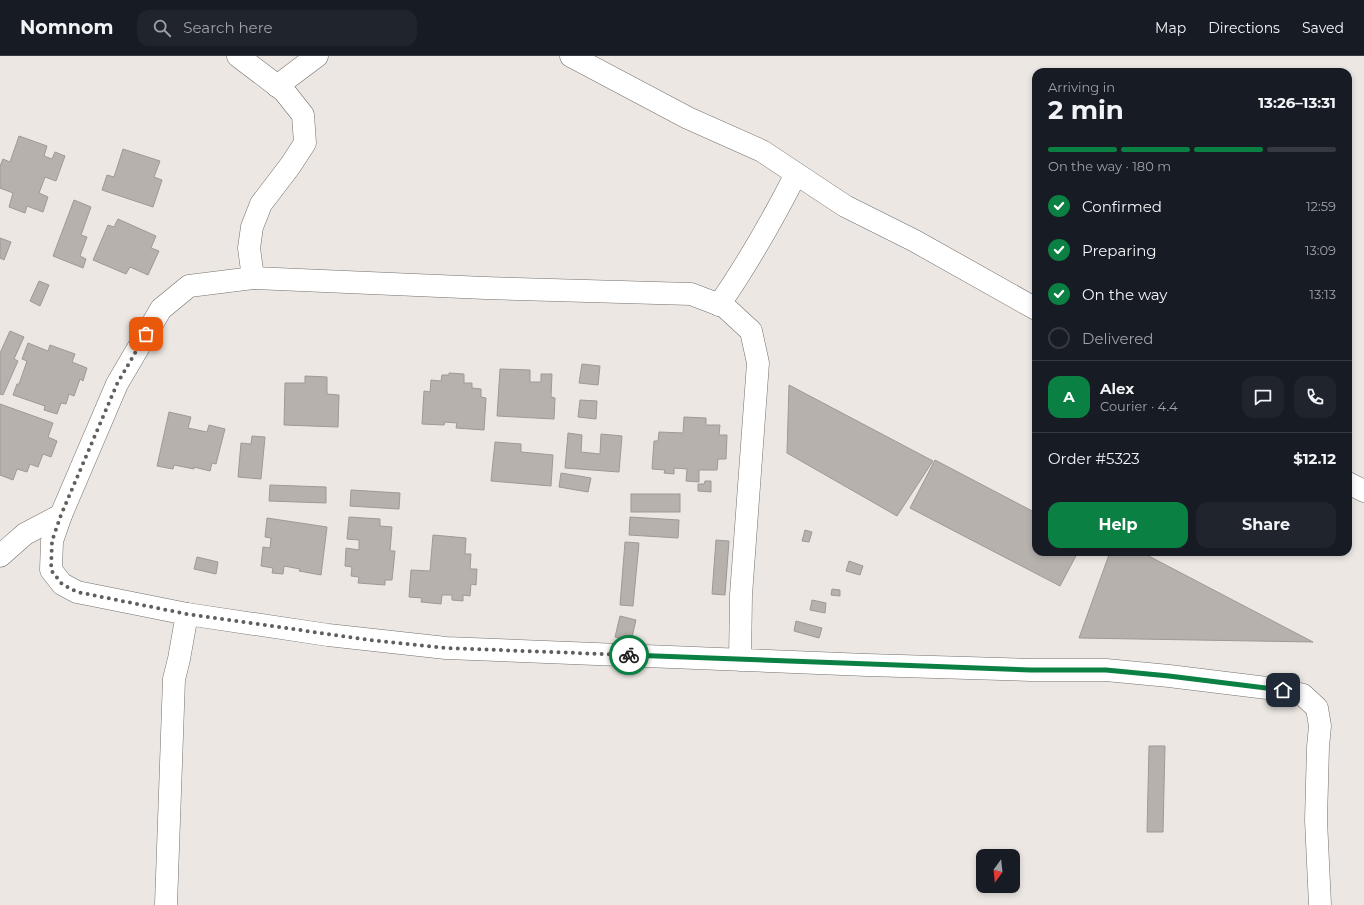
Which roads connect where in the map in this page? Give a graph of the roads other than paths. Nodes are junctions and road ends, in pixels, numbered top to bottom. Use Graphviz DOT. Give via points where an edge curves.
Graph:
graph roads {
  1 [pos="238,56"];
  2 [pos="317,56"];
  3 [pos="571,56"];
  4 [pos="277,86"];
  5 [pos="796,174"];
  6 [pos="253,278"];
  7 [pos="719,305"];
  8 [pos="1032,307"];
  9 [pos="1352,485"];
  10 [pos="1364,491"];
  11 [pos="61,515"];
  12 [pos="0,556"];
  13 [pos="187,614"];
  14 [pos="740,660"];
  15 [pos="166,905"];
  16 [pos="1320,905"];
  1 -- 4 [label="street"];
  2 -- 4 [label="street"];
  3 -- 5 [label="street" via="688,118 762,151"];
  4 -- 6 [label="street" via="303,115 305,143 261,204 252,227 249,248"];
  5 -- 7 [label="street" via="746,265"];
  5 -- 8 [label="street" via="845,206 915,241"];
  6 -- 7 [label="street" via="691,294"];
  6 -- 11 [label="street" via="189,286 161,309 117,384"];
  7 -- 14 [label="street" via="725,307 751,331 758,363 741,595"];
  9 -- 10 [label="street"];
  11 -- 12 [label="street" via="25,534"];
  11 -- 13 [label="street" via="52,541 51,570 62,584 77,592"];
  13 -- 14 [label="street" via="328,635 446,648"];
  13 -- 15 [label="street" via="174,679"];
  14 -- 16 [label="street" via="1031,670 1106,670 1283,690 1303,696 1317,708 1320,726 1316,820"];
}
